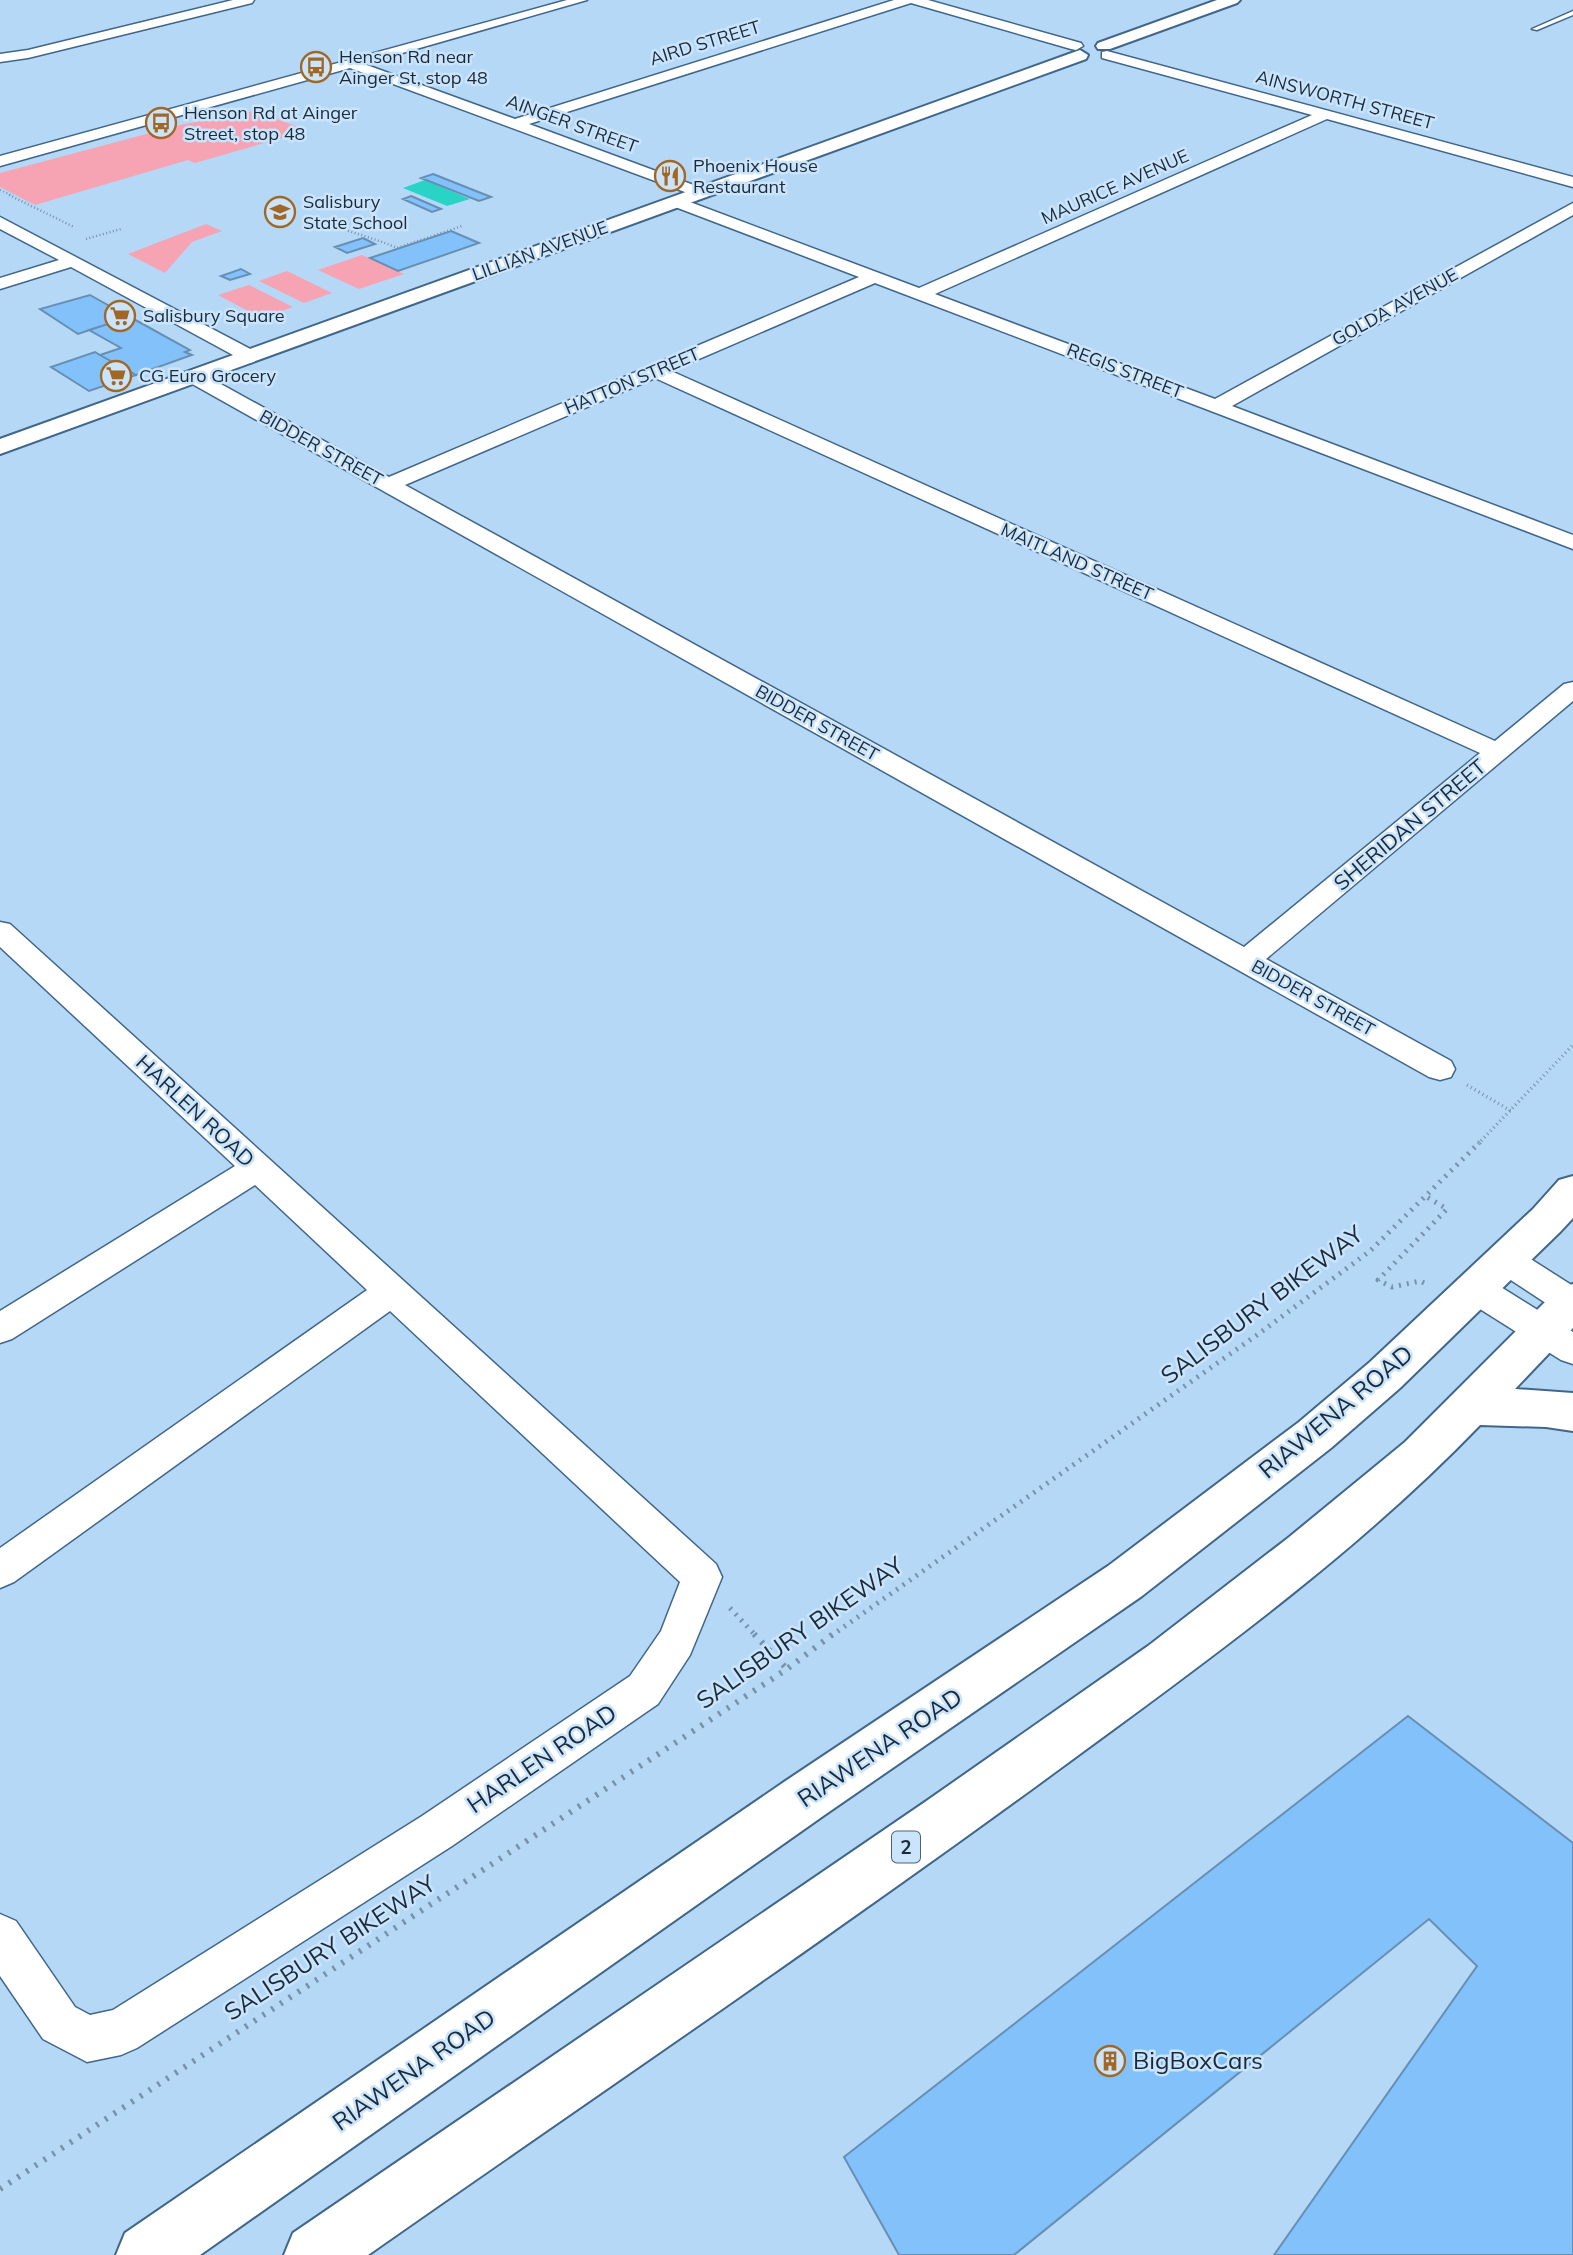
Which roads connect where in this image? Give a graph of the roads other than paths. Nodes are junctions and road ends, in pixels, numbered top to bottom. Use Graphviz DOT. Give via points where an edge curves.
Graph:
graph roads {
  1 [pos="248,0"];
  2 [pos="581,0"];
  3 [pos="907,0"];
  4 [pos="914,0"];
  5 [pos="1232,0"];
  6 [pos="1573,13"];
  7 [pos="1535,29"];
  8 [pos="1078,51"];
  9 [pos="1106,51"];
  10 [pos="0,58"];
  11 [pos="351,64"];
  12 [pos="1325,115"];
  13 [pos="515,124"];
  14 [pos="0,161"];
  15 [pos="1573,182"];
  16 [pos="701,193"];
  17 [pos="676,202"];
  18 [pos="1573,208"];
  19 [pos="0,222"];
  20 [pos="74,261"];
  21 [pos="875,277"];
  22 [pos="0,284"];
  23 [pos="920,294"];
  24 [pos="251,357"];
  25 [pos="656,371"];
  26 [pos="194,377"];
  27 [pos="1217,406"];
  28 [pos="0,447"];
  29 [pos="388,485"];
  30 [pos="1573,542"];
  31 [pos="1573,690"];
  32 [pos="1498,752"];
  33 [pos="0,931"];
  34 [pos="1247,960"];
  35 [pos="1440,1069"];
  36 [pos="257,1168"];
  37 [pos="1573,1191"];
  38 [pos="1471,1279"];
  39 [pos="390,1292"];
  40 [pos="1567,1318"];
  41 [pos="0,1329"];
  42 [pos="1470,1406"];
  43 [pos="1573,1412"];
  44 [pos="0,1570"];
  45 [pos="0,1937"];
  46 [pos="147,2255"];
  47 [pos="315,2255"];
  1 -- 10 [label="street"];
  2 -- 11 [label="street"];
  3 -- 13 [label="street, AIRD STREET"];
  4 -- 8 [label="street"];
  5 -- 9 [label="main road"];
  6 -- 7 [label="lane"];
  8 -- 9 [label="main road"];
  8 -- 16 [label="main road, LILLIAN AVENUE"];
  9 -- 12 [label="street, AINSWORTH STREET"];
  11 -- 13 [label="street, AINGER STREET"];
  11 -- 14 [label="street"];
  12 -- 15 [label="street, AINSWORTH STREET"];
  12 -- 23 [label="street, MAURICE AVENUE"];
  13 -- 16 [label="street, AINGER STREET"];
  16 -- 17 [label="main road, LILLIAN AVENUE"];
  17 -- 21 [label="street, REGIS STREET"];
  17 -- 24 [label="main road, LILLIAN AVENUE"];
  18 -- 27 [label="street, GOLDA AVENUE"];
  19 -- 20 [label="street"];
  20 -- 22 [label="street"];
  20 -- 24 [label="street"];
  21 -- 23 [label="street, REGIS STREET"];
  21 -- 25 [label="street, HATTON STREET"];
  23 -- 27 [label="street, REGIS STREET"];
  24 -- 26 [label="main road, LILLIAN AVENUE"];
  25 -- 29 [label="street, HATTON STREET"];
  25 -- 32 [label="street, MAITLAND STREET"];
  26 -- 28 [label="main road, LILLIAN AVENUE"];
  26 -- 29 [label="street, BIDDER STREET"];
  27 -- 30 [label="street, REGIS STREET"];
  29 -- 34 [label="street, BIDDER STREET"];
  31 -- 32 [label="street, SHERIDAN STREET"];
  32 -- 34 [label="street, SHERIDAN STREET"];
  33 -- 36 [label="street, HARLEN ROAD"];
  34 -- 35 [label="street, BIDDER STREET"];
  36 -- 39 [label="street, HARLEN ROAD"];
  36 -- 41 [label="street"];
  37 -- 38 [label="main road, RIAWENA ROAD"];
  38 -- 40 [label="street"];
  38 -- 46 [label="main road, RIAWENA ROAD" via="1385,1375 1315,1435 1125,1581"];
  39 -- 44 [label="street"];
  39 -- 45 [label="street, HARLEN ROAD" via="702,1577 676,1642 644,1690 437,1831 121,2032 87,2039 59,2024"];
  40 -- 42 [label="main road, 2"];
  42 -- 43 [label="main road"];
  42 -- 47 [label="main road, 2" via="1421,1456 1306,1553 1166,1662 944,1821"];
}
